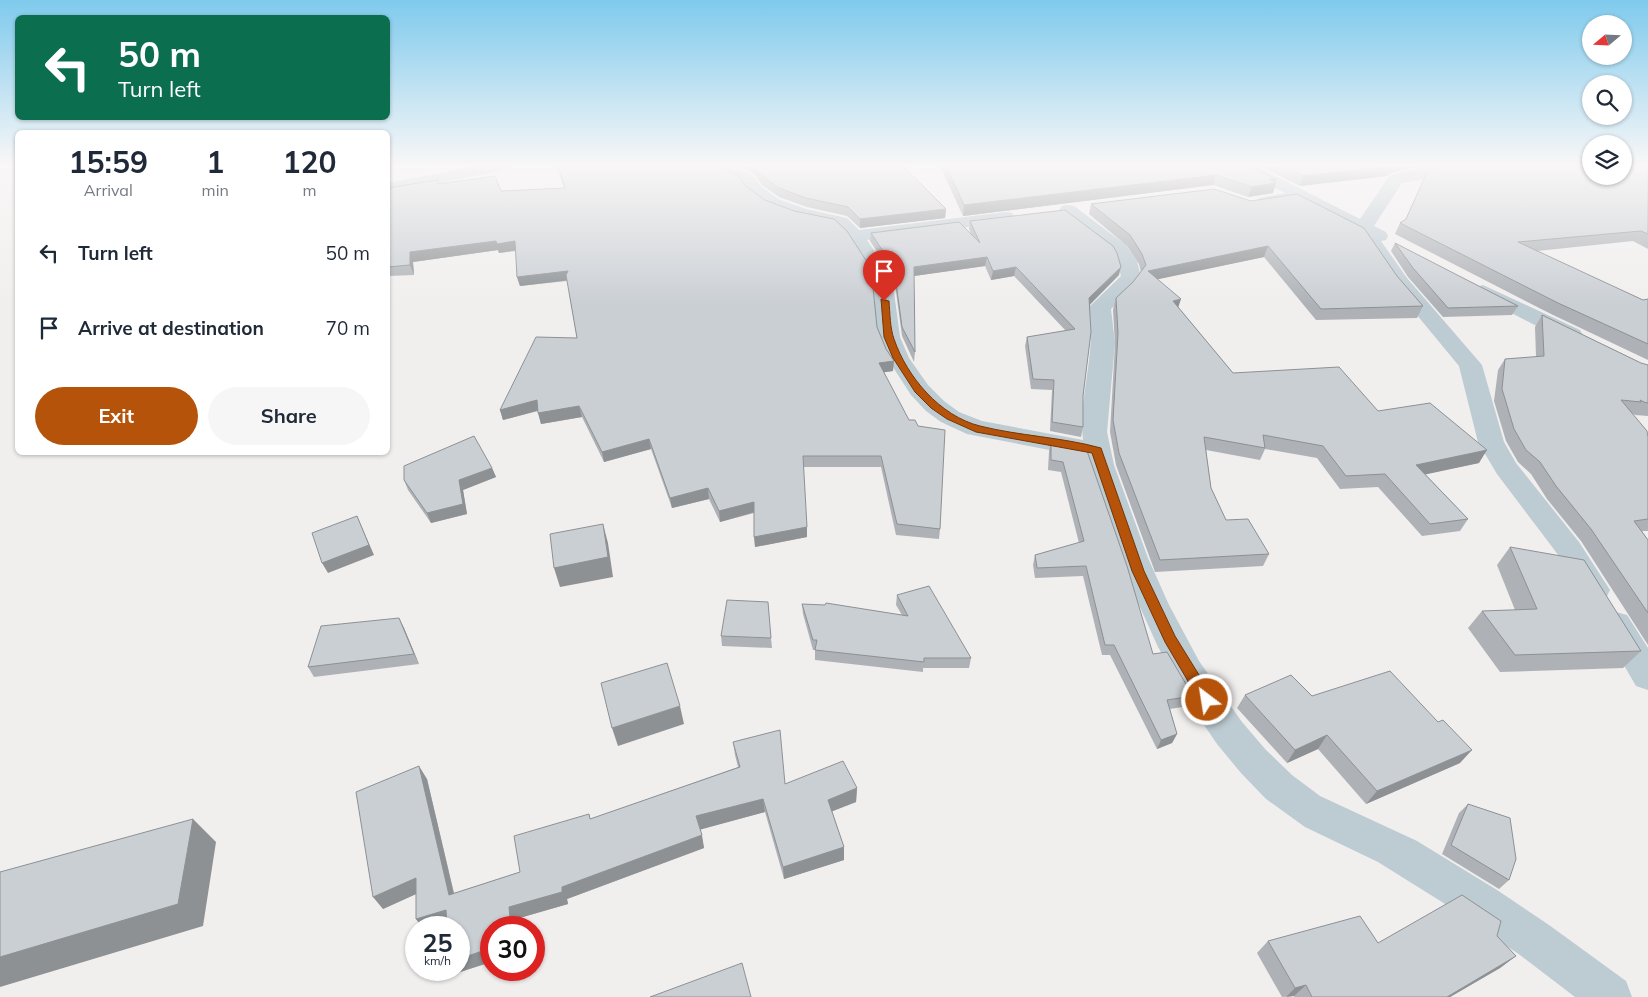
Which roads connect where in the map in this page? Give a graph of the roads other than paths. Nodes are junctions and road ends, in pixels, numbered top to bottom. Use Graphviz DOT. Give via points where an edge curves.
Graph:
graph roads {
  1 [pos="797,213"];
  2 [pos="1071,213"];
  3 [pos="1334,213"];
  4 [pos="1374,213"];
  5 [pos="1020,216"];
  6 [pos="1363,228"];
  7 [pos="855,236"];
  8 [pos="1397,246"];
  9 [pos="1465,281"];
  10 [pos="1588,342"];
  11 [pos="1097,450"];
  12 [pos="1648,676"];
  13 [pos="1610,997"];
  1 -- 7 [label="street" via="841,222"];
  2 -- 11 [label="street" via="1119,249 1128,261 1131,277 1100,307 1105,324 1094,424"];
  3 -- 6 [label="street"];
  4 -- 6 [label="street"];
  5 -- 7 [label="street"];
  6 -- 8 [label="street"];
  6 -- 12 [label="street" via="1400,282 1470,365 1491,442 1506,468 1569,549"];
  7 -- 11 [label="street" via="882,277 889,337 898,358 934,406 976,428"];
  9 -- 10 [label="street"];
  11 -- 13 [label="street" via="1138,571 1170,639 1217,716 1260,769 1308,808 1402,855 1554,953"];
}
